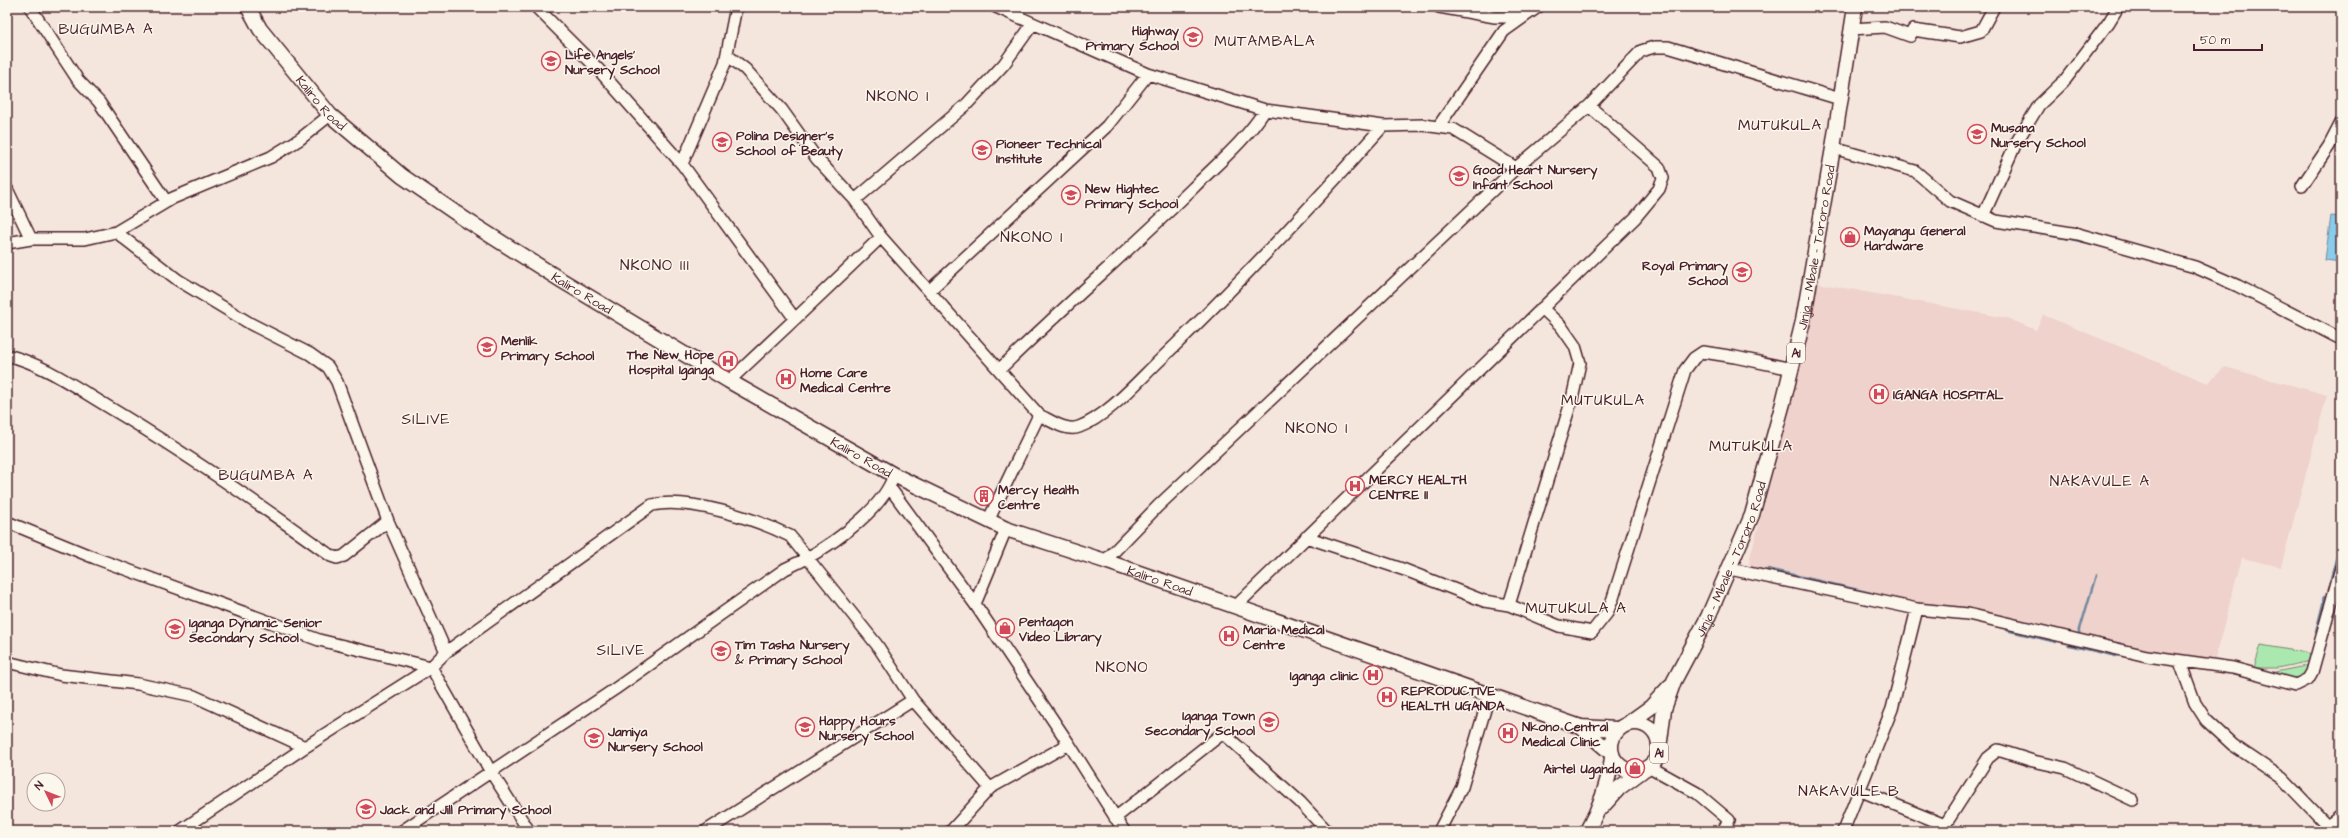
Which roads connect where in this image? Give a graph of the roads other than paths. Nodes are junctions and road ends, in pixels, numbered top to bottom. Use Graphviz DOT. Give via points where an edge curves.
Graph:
graph roads {
  1 [pos="30,7"];
  2 [pos="248,7"];
  3 [pos="536,7"];
  4 [pos="736,7"];
  5 [pos="996,7"];
  6 [pos="1439,7"];
  7 [pos="1538,7"];
  8 [pos="1855,7"];
  9 [pos="1994,7"];
  10 [pos="2118,7"];
  11 [pos="1525,16"];
  12 [pos="1032,24"];
  13 [pos="1851,30"];
  14 [pos="727,55"];
  15 [pos="1148,74"];
  16 [pos="1840,99"];
  17 [pos="1589,106"];
  18 [pos="1265,110"];
  19 [pos="330,115"];
  20 [pos="2341,123"];
  21 [pos="1382,126"];
  22 [pos="1438,127"];
  23 [pos="1833,148"];
  24 [pos="682,164"];
  25 [pos="1516,168"];
  26 [pos="2302,186"];
  27 [pos="7,189"];
  28 [pos="855,200"];
  29 [pos="166,201"];
  30 [pos="1983,216"];
  31 [pos="116,232"];
  32 [pos="881,237"];
  33 [pos="32,239"];
  34 [pos="8,246"];
  35 [pos="930,290"];
  36 [pos="1542,308"];
  37 [pos="796,319"];
  38 [pos="2341,340"];
  39 [pos="7,355"];
  40 [pos="1000,369"];
  41 [pos="1792,369"];
  42 [pos="729,381"];
  43 [pos="1039,415"];
  44 [pos="892,482"];
  45 [pos="388,520"];
  46 [pos="988,521"];
  47 [pos="7,522"];
  48 [pos="1006,529"];
  49 [pos="1306,537"];
  50 [pos="809,558"];
  51 [pos="1105,560"];
  52 [pos="2341,568"];
  53 [pos="1730,569"];
  54 [pos="975,604"];
  55 [pos="1509,605"];
  56 [pos="1235,607"];
  57 [pos="1918,609"];
  58 [pos="446,652"];
  59 [pos="7,662"];
  60 [pos="2180,662"];
  61 [pos="431,667"];
  62 [pos="1674,681"];
  63 [pos="1489,696"];
  64 [pos="913,700"];
  65 [pos="1630,722"];
  66 [pos="1581,727"];
  67 [pos="1617,729"];
  68 [pos="1660,741"];
  69 [pos="1070,744"];
  70 [pos="305,747"];
  71 [pos="1611,755"];
  72 [pos="1646,769"];
  73 [pos="492,772"];
  74 [pos="990,788"];
  75 [pos="1859,790"];
  76 [pos="2134,800"];
  77 [pos="1597,814"];
  78 [pos="2341,815"];
  79 [pos="1115,818"];
  80 [pos="1945,828"];
  81 [pos="2323,828"];
  82 [pos="180,831"];
  83 [pos="402,831"];
  84 [pos="529,831"];
  85 [pos="706,831"];
  86 [pos="952,831"];
  87 [pos="1124,831"];
  88 [pos="1327,831"];
  89 [pos="1439,831"];
  90 [pos="1587,831"];
  91 [pos="1723,831"];
  92 [pos="1843,831"];
  1 -- 29 [label="street" via="78,80 99,102"];
  2 -- 19 [label="main road, Kaliro Road" via="260,29"];
  3 -- 24 [label="street" via="598,69"];
  4 -- 14 [label="street"];
  5 -- 12 [label="street"];
  6 -- 11 [label="street" via="1496,17"];
  7 -- 11 [label="street"];
  8 -- 13 [label="main road, Jinja - Mbale - Tororo Road / A1"];
  9 -- 13 [label="street" via="1981,31 1960,37 1914,30 1910,36 1885,27"];
  10 -- 30 [label="street" via="2069,74 2040,105 2016,144"];
  11 -- 22 [label="street" via="1504,31"];
  12 -- 15 [label="street"];
  12 -- 28 [label="street" via="1004,64 966,105"];
  13 -- 16 [label="main road, Jinja - Mbale - Tororo Road / A1"];
  14 -- 24 [label="street"];
  14 -- 28 [label="street" via="745,69 782,110 818,159"];
  15 -- 18 [label="street"];
  15 -- 35 [label="street" via="1107,126"];
  16 -- 17 [label="street" via="1668,47 1654,47 1641,52"];
  16 -- 23 [label="main road, Jinja - Mbale - Tororo Road / A1"];
  17 -- 25 [label="street"];
  17 -- 36 [label="street" via="1659,167 1663,178 1659,189 1635,218"];
  18 -- 21 [label="street"];
  18 -- 40 [label="street" via="1251,131 1156,224"];
  19 -- 29 [label="street" via="300,139 271,157"];
  19 -- 42 [label="main road, Kaliro Road" via="402,176 466,220"];
  20 -- 26 [label="street"];
  21 -- 22 [label="street"];
  21 -- 43 [label="street" via="1307,212 1190,331 1108,409 1078,428 1066,428"];
  22 -- 25 [label="street" via="1453,130"];
  23 -- 30 [label="street" via="1915,170 1950,201"];
  23 -- 41 [label="main road, Jinja - Mbale - Tororo Road / A1" via="1803,321"];
  24 -- 37 [label="street"];
  25 -- 51 [label="street" via="1158,506"];
  27 -- 33 [label="street"];
  28 -- 32 [label="street"];
  29 -- 31 [label="street"];
  30 -- 38 [label="street" via="1996,221 2078,234 2195,267 2238,286"];
  31 -- 33 [label="street" via="85,239"];
  31 -- 45 [label="street" via="178,280 251,324 310,354 328,367 337,382"];
  32 -- 35 [label="street"];
  32 -- 37 [label="street"];
  33 -- 34 [label="street"];
  35 -- 40 [label="street"];
  36 -- 49 [label="street"];
  36 -- 55 [label="street" via="1561,326 1575,346 1580,363 1572,399"];
  37 -- 42 [label="street"];
  39 -- 45 [label="street" via="58,377 142,427 226,480 331,556 344,556"];
  40 -- 43 [label="street"];
  41 -- 53 [label="main road, Jinja - Mbale - Tororo Road / A1" via="1763,479"];
  41 -- 55 [label="street" via="1703,352 1694,358 1685,370 1608,613 1592,632 1559,626"];
  42 -- 44 [label="main road, Kaliro Road"];
  43 -- 46 [label="street"];
  44 -- 46 [label="main road, Kaliro Road"];
  44 -- 50 [label="street" via="852,527"];
  44 -- 54 [label="street"];
  45 -- 58 [label="street"];
  46 -- 48 [label="main road, Kaliro Road"];
  47 -- 61 [label="street" via="95,558 319,640"];
  48 -- 51 [label="main road, Kaliro Road"];
  48 -- 54 [label="street"];
  49 -- 55 [label="street" via="1404,570 1484,601"];
  49 -- 56 [label="street"];
  50 -- 58 [label="street" via="790,536 772,527 691,504 666,502 652,505"];
  50 -- 64 [label="street" via="877,646"];
  50 -- 73 [label="street" via="785,569"];
  51 -- 56 [label="main road, Kaliro Road"];
  52 -- 60 [label="street" via="2312,672 2303,682 2289,685 2233,668"];
  53 -- 57 [label="street"];
  53 -- 62 [label="main road, Jinja - Mbale - Tororo Road / A1"];
  54 -- 69 [label="street"];
  56 -- 63 [label="main road, Kaliro Road"];
  57 -- 60 [label="street" via="1968,614 2070,640"];
  57 -- 75 [label="street" via="1892,709"];
  58 -- 61 [label="street"];
  59 -- 70 [label="street" via="61,675 138,684 194,696"];
  60 -- 81 [label="street" via="2195,703 2206,720 2233,745 2282,778"];
  61 -- 70 [label="street"];
  61 -- 73 [label="street"];
  62 -- 65 [label="main road, Jinja - Mbale - Tororo Road / A1" via="1651,707"];
  62 -- 68 [label="main road, Jinja - Mbale - Tororo Road / A1" via="1664,708"];
  63 -- 66 [label="main road, Kaliro Road"];
  63 -- 89 [label="street" via="1462,787"];
  64 -- 74 [label="street"];
  64 -- 85 [label="street"];
  65 -- 67 [label="main road, A1"];
  65 -- 68 [label="main road, A1" via="1649,729"];
  66 -- 67 [label="main road, Kaliro Road"];
  66 -- 71 [label="main road, Kaliro Road"];
  67 -- 71 [label="main road, A1" via="1612,741"];
  68 -- 72 [label="main road, A1" via="1659,755"];
  69 -- 74 [label="street"];
  69 -- 79 [label="street"];
  70 -- 82 [label="street"];
  71 -- 72 [label="main road, A1" via="1626,768"];
  71 -- 77 [label="main road, A1" via="1609,781"];
  72 -- 77 [label="main road, A1" via="1619,788"];
  72 -- 91 [label="street" via="1697,793 1729,820"];
  73 -- 83 [label="street"];
  73 -- 84 [label="street"];
  74 -- 86 [label="street"];
  75 -- 80 [label="street"];
  75 -- 92 [label="street"];
  76 -- 80 [label="street" via="2065,768 1998,750 1988,758"];
  77 -- 90 [label="main road, A1"];
  78 -- 81 [label="street"];
  79 -- 87 [label="street"];
  79 -- 88 [label="street" via="1223,733 1300,802"];
}
